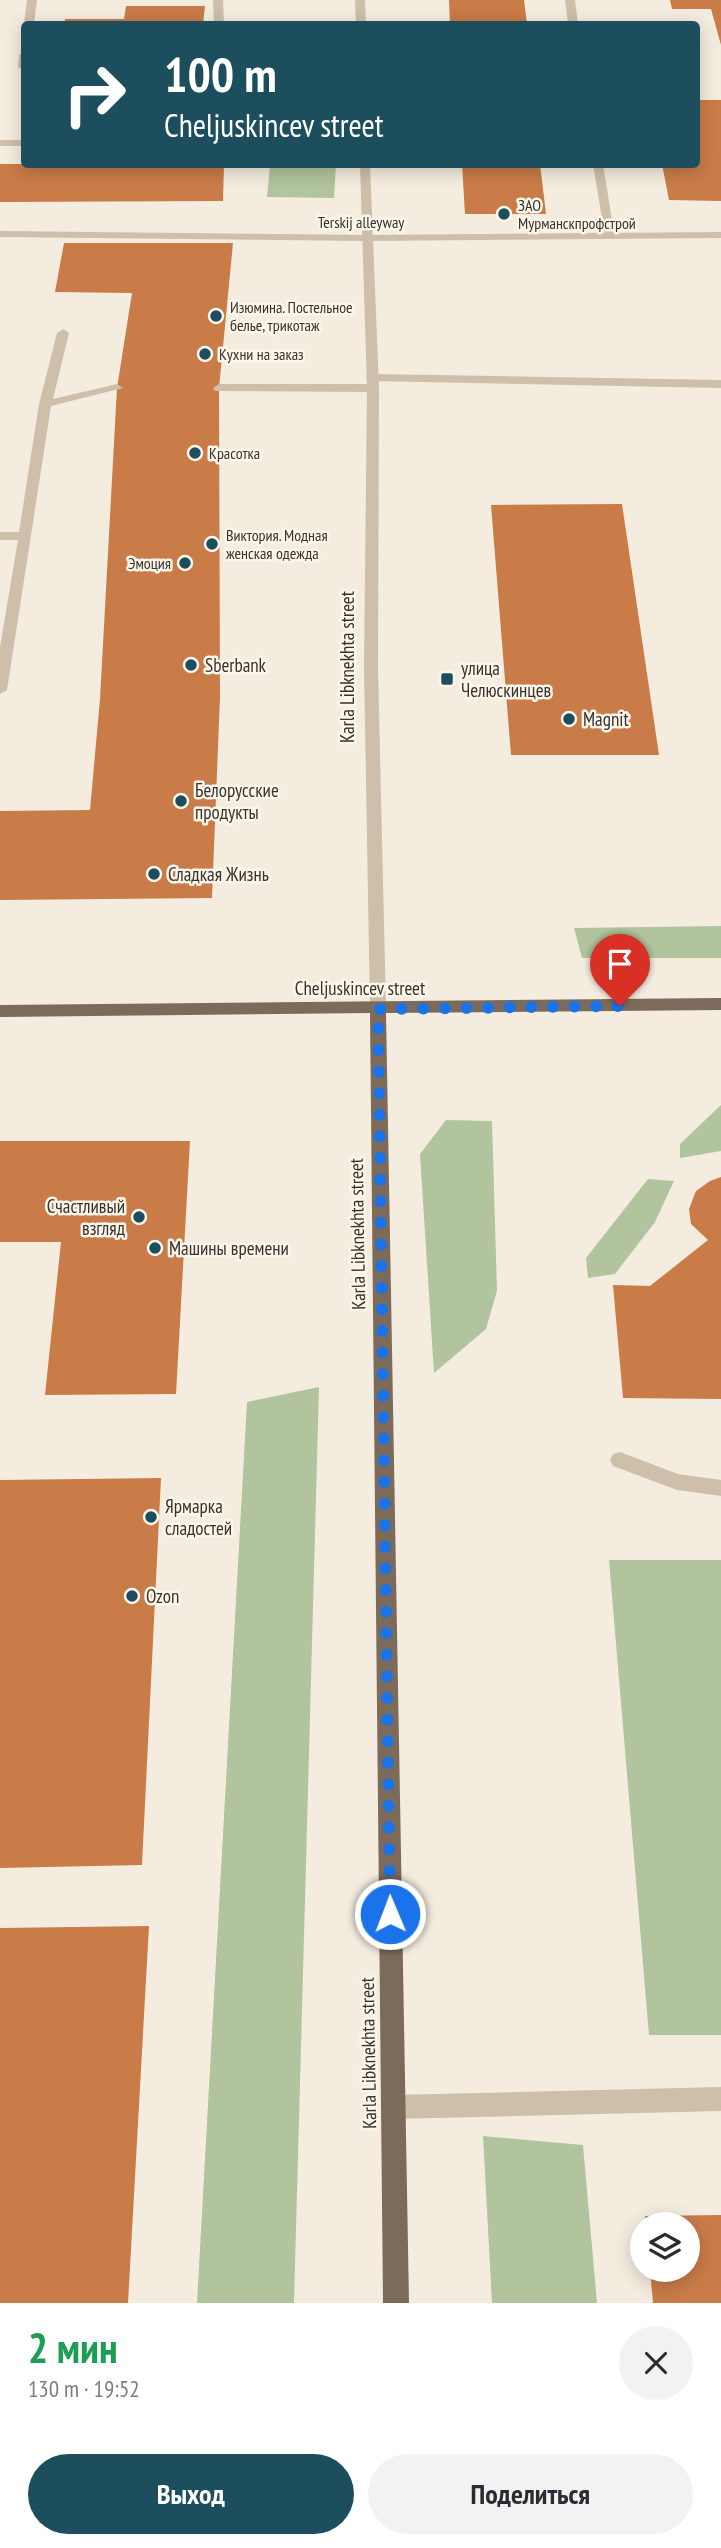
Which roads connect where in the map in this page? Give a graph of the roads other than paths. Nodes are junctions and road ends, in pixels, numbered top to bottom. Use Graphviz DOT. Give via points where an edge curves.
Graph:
graph roads {
  1 [pos="32,0"];
  2 [pos="218,0"];
  3 [pos="360,0"];
  4 [pos="570,0"];
  5 [pos="29,21"];
  6 [pos="219,21"];
  7 [pos="361,21"];
  8 [pos="573,21"];
  9 [pos="0,143"];
  10 [pos="21,143"];
  11 [pos="365,168"];
  12 [pos="599,168"];
  13 [pos="0,234"];
  14 [pos="721,236"];
  15 [pos="611,237"];
  16 [pos="367,239"];
  17 [pos="63,333"];
  18 [pos="373,383"];
  19 [pos="721,384"];
  20 [pos="117,388"];
  21 [pos="219,388"];
  22 [pos="45,404"];
  23 [pos="0,536"];
  24 [pos="24,536"];
  25 [pos="0,690"];
  26 [pos="721,1004"];
  27 [pos="378,1009"];
  28 [pos="0,1011"];
  29 [pos="620,1460"];
  30 [pos="721,1489"];
  31 [pos="721,2099"];
  32 [pos="393,2106"];
  33 [pos="396,2303"];
  1 -- 5 [label="street"];
  2 -- 6 [label="street"];
  3 -- 7 [label="street"];
  4 -- 8 [label="street"];
  9 -- 10 [label="street"];
  11 -- 16 [label="street, Karla Libknekhta street"];
  12 -- 15 [label="street"];
  13 -- 16 [label="street, Terskij alleyway"];
  14 -- 15 [label="street, Terskij alleyway"];
  15 -- 16 [label="street, Terskij alleyway"];
  16 -- 18 [label="street, Karla Libknekhta street"];
  17 -- 22 [label="street"];
  18 -- 19 [label="street"];
  18 -- 21 [label="street"];
  18 -- 27 [label="street, Karla Libknekhta street" via="371,667"];
  20 -- 22 [label="street"];
  22 -- 24 [label="street"];
  23 -- 24 [label="street"];
  24 -- 25 [label="street"];
  26 -- 27 [label="main road, Cheljuskincev street"];
  27 -- 28 [label="main road, Cheljuskincev street"];
  27 -- 32 [label="main road, Karla Libknekhta street"];
  29 -- 30 [label="street" via="677,1482"];
  31 -- 32 [label="street"];
  32 -- 33 [label="main road, Karla Libknekhta street"];
}
